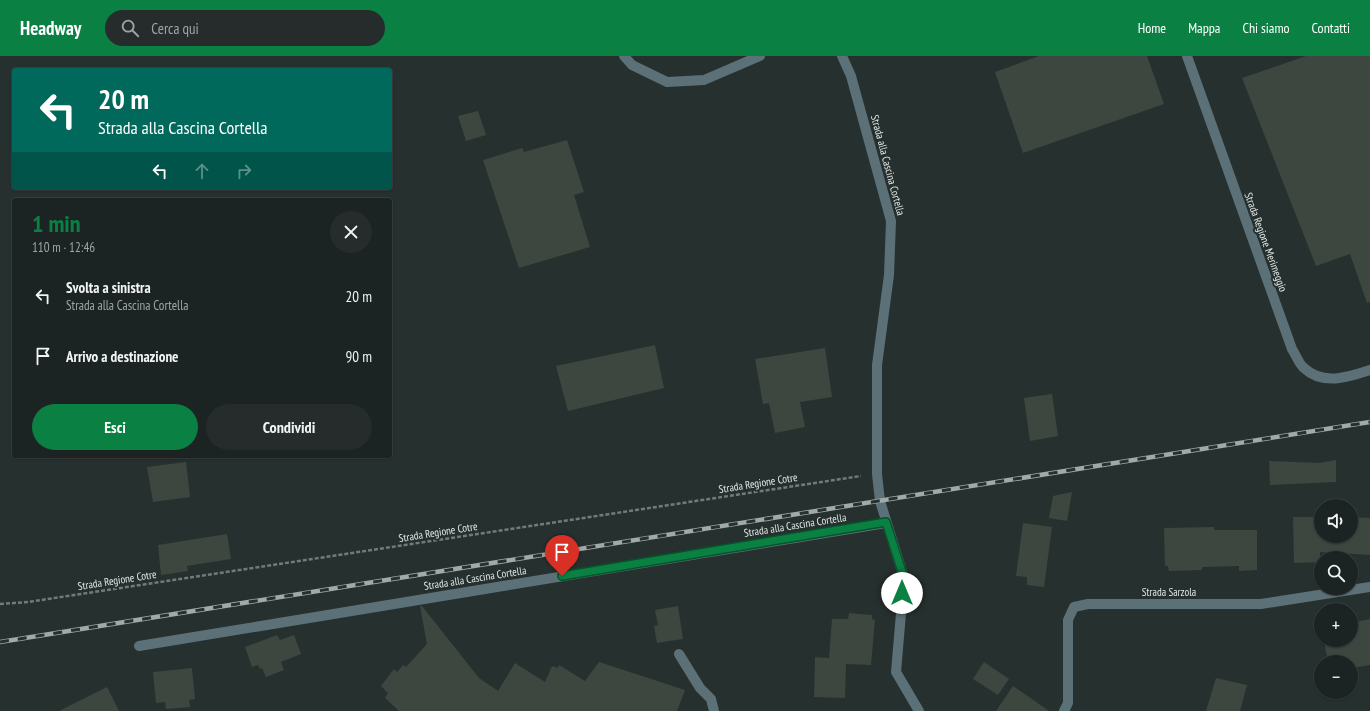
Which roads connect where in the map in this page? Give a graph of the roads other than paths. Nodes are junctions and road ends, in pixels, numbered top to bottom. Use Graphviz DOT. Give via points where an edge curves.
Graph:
graph roads {
  1 [pos="624,56"];
  2 [pos="760,56"];
  3 [pos="842,56"];
  4 [pos="1187,56"];
  5 [pos="1370,370"];
  6 [pos="886,522"];
  7 [pos="1370,587"];
  8 [pos="139,646"];
  9 [pos="679,654"];
  10 [pos="714,711"];
  11 [pos="919,711"];
  12 [pos="1064,711"];
  1 -- 2 [label="street" via="632,65 667,82 704,80"];
  3 -- 6 [label="street, Strada alla Cascina Cortella" via="851,76 891,221 889,275 877,365 877,474 880,501"];
  4 -- 5 [label="street, Strada Regione Merimeggio" via="1292,349 1303,368 1318,377 1335,379"];
  6 -- 8 [label="street, Strada alla Cascina Cortella"];
  6 -- 11 [label="street, Strada alla Cascina Cortella" via="904,578 896,672"];
  7 -- 12 [label="street, Strada Sarzola" via="1261,604 1088,604 1074,607 1068,620 1068,704"];
  9 -- 10 [label="street" via="700,688 712,699"];
}
